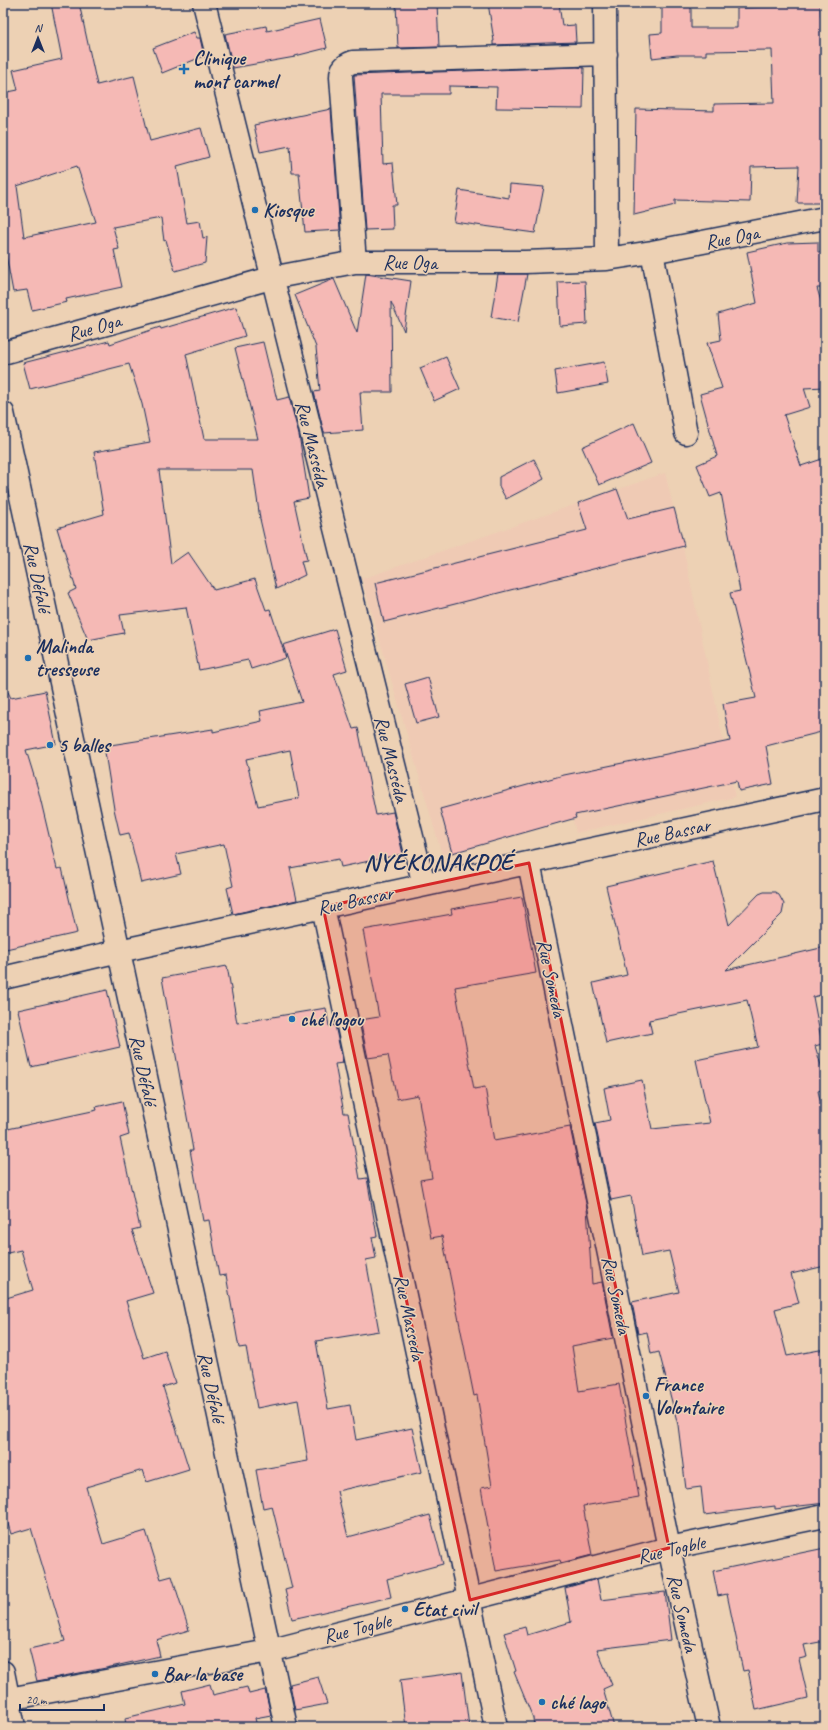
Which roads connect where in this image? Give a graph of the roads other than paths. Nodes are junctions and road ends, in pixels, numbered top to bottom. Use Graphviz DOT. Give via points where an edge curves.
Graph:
graph roads {
  1 [pos="204,3"];
  2 [pos="605,3"];
  3 [pos="606,54"];
  4 [pos="825,218"];
  5 [pos="652,252"];
  6 [pos="607,259"];
  7 [pos="355,262"];
  8 [pos="271,278"];
  9 [pos="3,353"];
  10 [pos="3,413"];
  11 [pos="686,433"];
  12 [pos="825,799"];
  13 [pos="529,863"];
  14 [pos="424,885"];
  15 [pos="323,907"];
  16 [pos="119,951"];
  17 [pos="3,978"];
  18 [pos="825,1516"];
  19 [pos="669,1548"];
  20 [pos="470,1600"];
  21 [pos="269,1651"];
  22 [pos="3,1672"];
  23 [pos="6,1699"];
  24 [pos="14,1727"];
  25 [pos="286,1727"];
  26 [pos="496,1727"];
  27 [pos="709,1727"];
  1 -- 8 [label="street, Rue Masséda"];
  2 -- 3 [label="street"];
  3 -- 6 [label="street"];
  3 -- 7 [label="street" via="353,62 346,65 341,71 341,77"];
  4 -- 5 [label="street, Rue Oga"];
  5 -- 6 [label="street, Rue Oga"];
  5 -- 11 [label="street"];
  6 -- 7 [label="street, Rue Oga" via="525,262"];
  7 -- 8 [label="street, Rue Oga"];
  8 -- 9 [label="street, Rue Oga"];
  8 -- 14 [label="street, Rue Masséda"];
  10 -- 16 [label="street, Rue Défalé"];
  12 -- 13 [label="street, Rue Bassar"];
  13 -- 14 [label="street, Rue Bassar"];
  13 -- 19 [label="street, Rue Someda"];
  14 -- 15 [label="street, Rue Bassar"];
  15 -- 16 [label="street, Rue Bassar"];
  15 -- 20 [label="street, Rue Masseda"];
  16 -- 17 [label="street, Rue Bassar"];
  16 -- 21 [label="street, Rue Défalé"];
  18 -- 19 [label="street, Rue Togble"];
  19 -- 20 [label="street, Rue Togble"];
  19 -- 27 [label="street, Rue Someda"];
  20 -- 21 [label="street, Rue Togble"];
  20 -- 26 [label="street, Rue Masseda"];
  21 -- 23 [label="street, Rue Togble"];
  21 -- 25 [label="street, Rue Défalé"];
  22 -- 23 [label="street"];
  23 -- 24 [label="street"];
}
